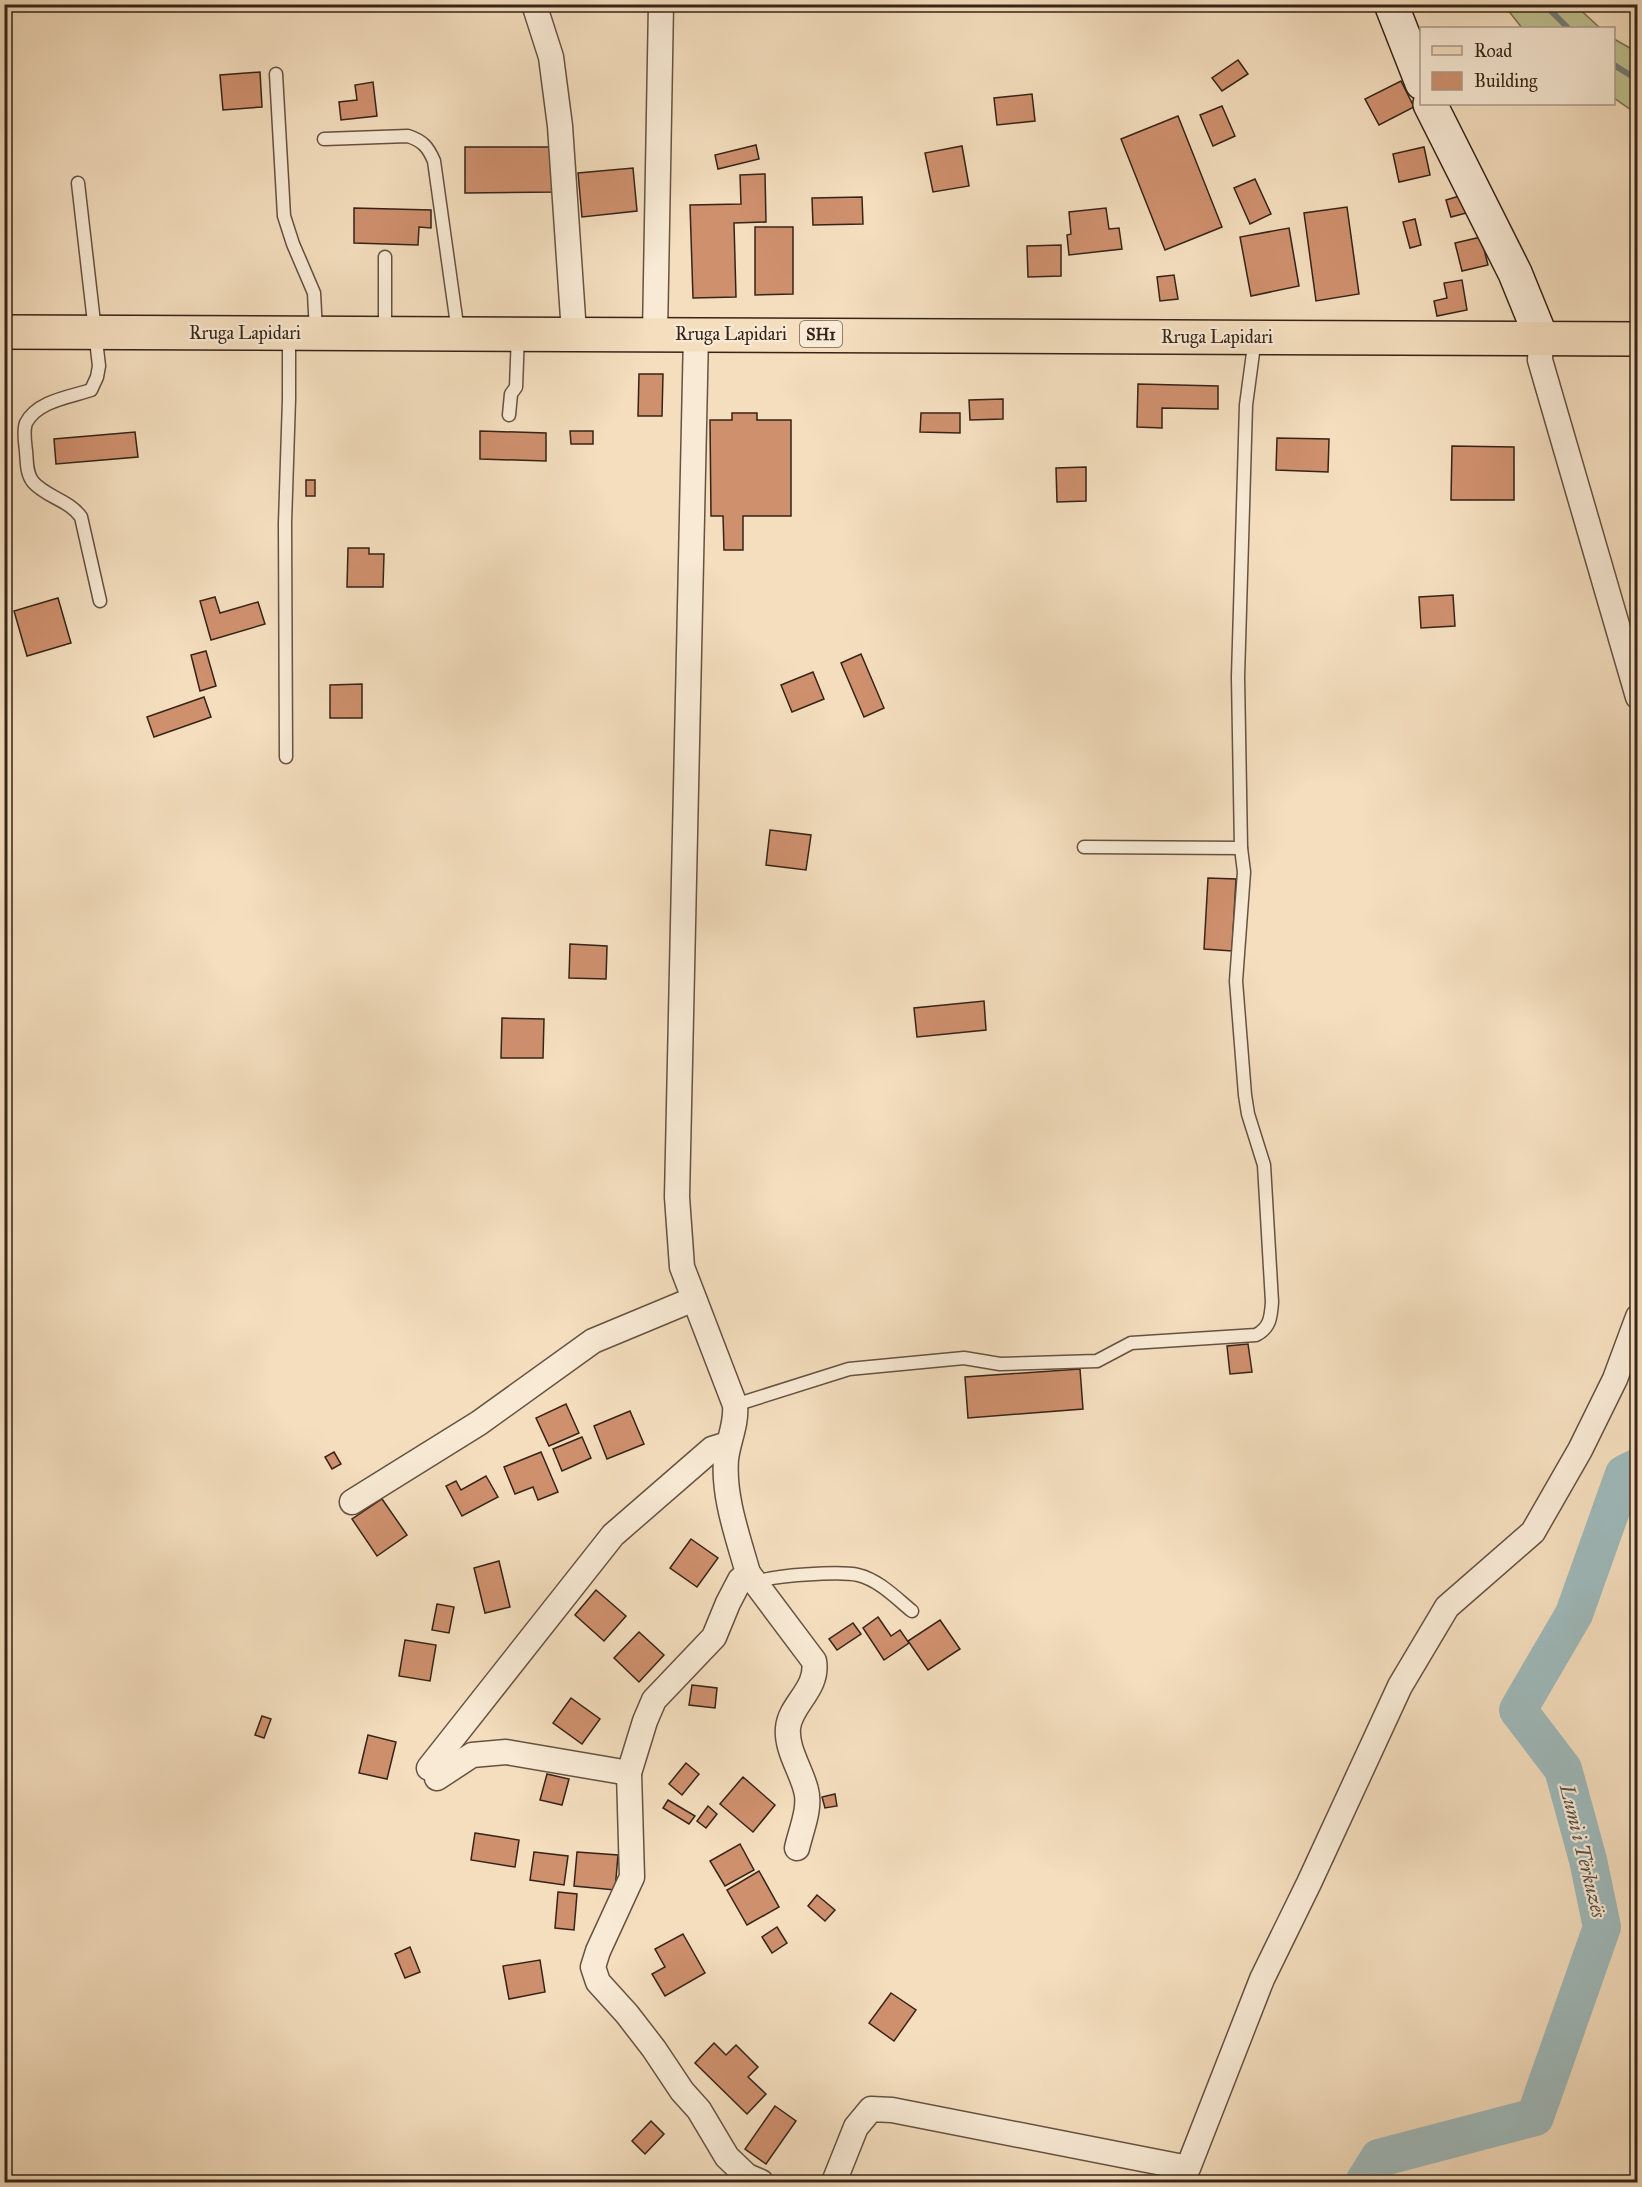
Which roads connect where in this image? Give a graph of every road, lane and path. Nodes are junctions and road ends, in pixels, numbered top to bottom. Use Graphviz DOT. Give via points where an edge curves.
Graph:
graph roads {
  1 [pos="534,4"];
  2 [pos="661,4"];
  3 [pos="1391,4"];
  4 [pos="276,74"];
  5 [pos="1420,78"];
  6 [pos="1430,105"];
  7 [pos="324,139"];
  8 [pos="78,183"];
  9 [pos="385,257"];
  10 [pos="4,332"];
  11 [pos="96,332"];
  12 [pos="303,333"];
  13 [pos="385,333"];
  14 [pos="458,333"];
  15 [pos="518,333"];
  16 [pos="574,333"];
  17 [pos="655,334"];
  18 [pos="696,334"];
  19 [pos="1255,337"];
  20 [pos="1541,337"];
  21 [pos="1638,339"];
  22 [pos="509,415"];
  23 [pos="100,601"];
  24 [pos="1638,697"];
  25 [pos="286,757"];
  26 [pos="1084,847"];
  27 [pos="1241,848"];
  28 [pos="694,1299"];
  29 [pos="1638,1317"];
  30 [pos="735,1405"];
  31 [pos="729,1444"];
  32 [pos="352,1502"];
  33 [pos="752,1578"];
  34 [pos="912,1611"];
  35 [pos="629,1773"];
  36 [pos="797,1848"];
  37 [pos="761,2182"];
  38 [pos="834,2182"];
  1 -- 16 [label="street" via="552,57"];
  2 -- 17 [label="street"];
  3 -- 5 [label="street"];
  4 -- 12 [label="lane" via="284,216 314,293"];
  6 -- 20 [label="street" via="1515,273"];
  7 -- 14 [label="lane" via="408,136 428,148 434,161"];
  8 -- 11 [label="lane"];
  9 -- 13 [label="lane"];
  10 -- 11 [label="main road, Rruga Lapidari / SH1"];
  11 -- 12 [label="main road, Rruga Lapidari / SH1"];
  11 -- 23 [label="lane" via="99,366 91,390 46,405 26,424 24,440 28,474 35,484 75,508 81,517"];
  12 -- 13 [label="main road, Rruga Lapidari / SH1"];
  12 -- 25 [label="lane" via="289,399"];
  13 -- 14 [label="main road, Rruga Lapidari / SH1"];
  14 -- 15 [label="main road, Rruga Lapidari / SH1"];
  15 -- 16 [label="main road, Rruga Lapidari / SH1"];
  15 -- 22 [label="lane" via="516,387 510,394"];
  16 -- 17 [label="main road, Rruga Lapidari / SH1"];
  17 -- 18 [label="main road, Rruga Lapidari / SH1"];
  18 -- 19 [label="main road, Rruga Lapidari / SH1"];
  18 -- 28 [label="street" via="677,1197 682,1267"];
  19 -- 20 [label="main road, Rruga Lapidari / SH1"];
  19 -- 27 [label="lane" via="1246,405 1238,677"];
  20 -- 21 [label="main road, Rruga Lapidari / SH1"];
  20 -- 24 [label="street" via="1540,360"];
  26 -- 27 [label="lane"];
  27 -- 30 [label="lane" via="1244,872 1236,981 1246,1105 1264,1165 1272,1302 1272,1314 1264,1330 1256,1335 1131,1343 1097,1361 1000,1365 964,1358 849,1369"];
  28 -- 30 [label="street"];
  28 -- 32 [label="street" via="593,1341 479,1423"];
  29 -- 38 [label="street" via="1615,1379 1533,1532 1447,1607 1400,1686 1262,1978 1188,2168 871,2109 856,2127"];
  30 -- 31 [label="street"];
  31 -- 33 [label="street" via="727,1483 734,1525"];
  31 -- 35 [label="street" via="712,1449 613,1535 433,1773 472,1755 506,1752"];
  33 -- 34 [label="lane" via="857,1575 876,1583"];
  33 -- 35 [label="street" via="740,1580 714,1637 654,1700"];
  33 -- 36 [label="street" via="814,1661 816,1671 788,1726 788,1741 807,1792 807,1810"];
  35 -- 37 [label="street" via="632,1877 593,1967 598,1982 699,2110 727,2157 747,2176"];
}
